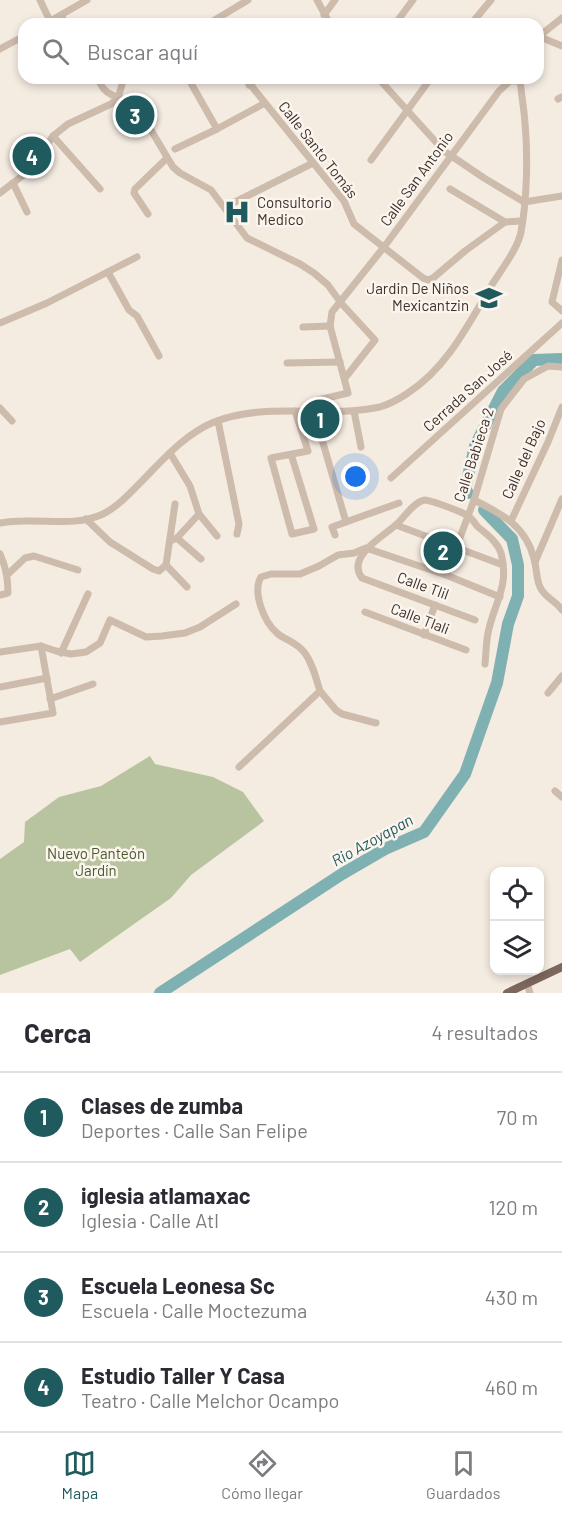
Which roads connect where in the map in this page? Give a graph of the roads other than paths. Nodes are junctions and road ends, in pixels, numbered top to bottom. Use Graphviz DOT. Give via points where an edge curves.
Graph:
graph roads {
  1 [pos="40,0"];
  2 [pos="87,0"];
  3 [pos="248,0"];
  4 [pos="317,0"];
  5 [pos="335,0"];
  6 [pos="413,0"];
  7 [pos="491,0"];
  8 [pos="61,15"];
  9 [pos="324,15"];
  10 [pos="45,18"];
  11 [pos="56,18"];
  12 [pos="63,18"];
  13 [pos="218,18"];
  14 [pos="326,18"];
  15 [pos="400,18"];
  16 [pos="476,18"];
  17 [pos="562,18"];
  18 [pos="544,32"];
  19 [pos="18,39"];
  20 [pos="544,39"];
  21 [pos="562,46"];
  22 [pos="0,49"];
  23 [pos="101,84"];
  24 [pos="122,84"];
  25 [pos="191,84"];
  26 [pos="249,84"];
  27 [pos="383,84"];
  28 [pos="427,84"];
  29 [pos="507,84"];
  30 [pos="520,84"];
  31 [pos="118,98"];
  32 [pos="265,103"];
  33 [pos="407,111"];
  34 [pos="217,129"];
  35 [pos="52,136"];
  36 [pos="175,149"];
  37 [pos="450,155"];
  38 [pos="167,158"];
  39 [pos="371,160"];
  40 [pos="313,163"];
  41 [pos="13,183"];
  42 [pos="100,189"];
  43 [pos="450,189"];
  44 [pos="0,193"];
  45 [pos="562,196"];
  46 [pos="524,202"];
  47 [pos="225,207"];
  48 [pos="27,212"];
  49 [pos="148,214"];
  50 [pos="522,221"];
  51 [pos="505,222"];
  52 [pos="384,247"];
  53 [pos="137,257"];
  54 [pos="562,261"];
  55 [pos="108,272"];
  56 [pos="341,303"];
  57 [pos="562,311"];
  58 [pos="0,323"];
  59 [pos="562,323"];
  60 [pos="330,326"];
  61 [pos="303,327"];
  62 [pos="159,356"];
  63 [pos="340,362"];
  64 [pos="287,363"];
  65 [pos="562,366"];
  66 [pos="345,378"];
  67 [pos="562,407"];
  68 [pos="0,408"];
  69 [pos="295,411"];
  70 [pos="354,411"];
  71 [pos="314,412"];
  72 [pos="12,421"];
  73 [pos="218,421"];
  74 [pos="361,447"];
  75 [pos="170,453"];
  76 [pos="291,454"];
  77 [pos="391,478"];
  78 [pos="562,499"];
  79 [pos="474,500"];
  80 [pos="399,503"];
  81 [pos="175,504"];
  82 [pos="199,514"];
  83 [pos="468,516"];
  84 [pos="86,519"];
  85 [pos="511,521"];
  86 [pos="0,522"];
  87 [pos="346,522"];
  88 [pos="396,525"];
  89 [pos="333,531"];
  90 [pos="237,534"];
  91 [pos="217,536"];
  92 [pos="177,538"];
  93 [pos="170,541"];
  94 [pos="366,548"];
  95 [pos="456,548"];
  96 [pos="0,554"];
  97 [pos="201,559"];
  98 [pos="535,562"];
  99 [pos="503,565"];
  100 [pos="164,568"];
  101 [pos="78,570"];
  102 [pos="7,575"];
  103 [pos="446,575"];
  104 [pos="187,587"];
  105 [pos="4,594"];
  106 [pos="88,594"];
  107 [pos="562,595"];
  108 [pos="500,597"];
  109 [pos="237,604"];
  110 [pos="435,605"];
  111 [pos="560,607"];
  112 [pos="365,612"];
  113 [pos="475,620"];
  114 [pos="424,635"];
  115 [pos="41,646"];
  116 [pos="466,650"];
  117 [pos="0,652"];
  118 [pos="61,653"];
  119 [pos="485,664"];
  120 [pos="562,676"];
  121 [pos="47,678"];
  122 [pos="93,684"];
  123 [pos="0,687"];
  124 [pos="320,691"];
  125 [pos="548,693"];
  126 [pos="50,699"];
  127 [pos="0,722"];
  128 [pos="376,723"];
  129 [pos="239,767"];
  130 [pos="555,791"];
  131 [pos="562,797"];
  132 [pos="562,968"];
  133 [pos="527,983"];
  134 [pos="507,993"];
  135 [pos="530,993"];
  1 -- 10 [label="street"];
  2 -- 8 [label="street"];
  3 -- 13 [label="street"];
  4 -- 9 [label="street"];
  5 -- 9 [label="street"];
  6 -- 15 [label="street"];
  7 -- 16 [label="street"];
  8 -- 11 [label="street"];
  8 -- 12 [label="street"];
  9 -- 14 [label="street"];
  17 -- 18 [label="street"];
  19 -- 22 [label="street"];
  20 -- 21 [label="street"];
  23 -- 31 [label="street"];
  24 -- 31 [label="street"];
  25 -- 34 [label="street"];
  26 -- 32 [label="street, Calle Santo Tomás"];
  27 -- 33 [label="street"];
  28 -- 33 [label="street"];
  29 -- 37 [label="street, Calle San Antonio"];
  30 -- 46 [label="street" via="526,142"];
  31 -- 35 [label="street"];
  31 -- 38 [label="street" via="128,102 148,125"];
  32 -- 34 [label="street"];
  32 -- 40 [label="street, Calle Santo Tomás"];
  33 -- 37 [label="street"];
  33 -- 39 [label="street"];
  34 -- 36 [label="street"];
  35 -- 41 [label="street" via="26,173"];
  35 -- 42 [label="street"];
  37 -- 46 [label="street"];
  37 -- 52 [label="street, Calle San Antonio"];
  38 -- 47 [label="street" via="180,173 211,190"];
  38 -- 49 [label="street" via="135,189"];
  40 -- 47 [label="street"];
  40 -- 52 [label="street, Calle Santo Tomás" via="344,201 354,224"];
  41 -- 44 [label="street"];
  41 -- 48 [label="street"];
  43 -- 51 [label="street"];
  45 -- 46 [label="street"];
  46 -- 50 [label="street"];
  47 -- 56 [label="street" via="247,238 314,273"];
  50 -- 51 [label="street"];
  50 -- 70 [label="street" via="521,234 507,260 454,347 431,375 396,400"];
  51 -- 52 [label="street, Calle Santo Tomás" via="428,280"];
  52 -- 56 [label="street, Calle San Antonio"];
  53 -- 55 [label="street"];
  54 -- 57 [label="street" via="552,302"];
  55 -- 58 [label="street"];
  55 -- 62 [label="street"];
  56 -- 60 [label="street, Calle San Antonio" via="332,312"];
  56 -- 66 [label="street" via="375,340"];
  59 -- 77 [label="street, Cerrada San José"];
  60 -- 61 [label="street"];
  60 -- 63 [label="street"];
  63 -- 64 [label="street"];
  63 -- 66 [label="street"];
  65 -- 79 [label="street, Calle Babieca 2" via="548,366 524,380 501,409"];
  66 -- 71 [label="street" via="348,393 318,400"];
  67 -- 85 [label="street, Calle del Bajo"];
  68 -- 72 [label="street"];
  69 -- 71 [label="street"];
  69 -- 73 [label="street" via="260,411"];
  69 -- 76 [label="street" via="308,451"];
  70 -- 71 [label="street"];
  70 -- 74 [label="street"];
  71 -- 87 [label="street"];
  73 -- 75 [label="street" via="201,428"];
  73 -- 90 [label="street" via="239,524"];
  75 -- 82 [label="street" via="190,486"];
  75 -- 84 [label="street" via="116,506"];
  76 -- 76 [label="street" via="314,529 292,534 271,459"];
  78 -- 98 [label="street"];
  79 -- 83 [label="street, Calle Babieca 2"];
  79 -- 85 [label="street"];
  80 -- 87 [label="street"];
  81 -- 93 [label="street"];
  82 -- 91 [label="street"];
  82 -- 92 [label="street"];
  83 -- 88 [label="street" via="423,500"];
  83 -- 95 [label="street, Calle Babieca 2"];
  83 -- 99 [label="street" via="494,541 501,551"];
  84 -- 86 [label="street"];
  84 -- 100 [label="street" via="110,542 156,571"];
  85 -- 98 [label="street" via="531,548"];
  87 -- 89 [label="street"];
  88 -- 94 [label="street"];
  88 -- 95 [label="street"];
  92 -- 93 [label="street"];
  92 -- 97 [label="street"];
  93 -- 100 [label="street"];
  94 -- 103 [label="street"];
  94 -- 110 [label="street, Calle Tlil" via="358,566 362,578"];
  94 -- 124 [label="street" via="339,555 300,574 261,577 257,584 265,616 277,633 303,650"];
  95 -- 99 [label="street"];
  95 -- 103 [label="street, Calle Babieca 2"];
  96 -- 102 [label="street"];
  98 -- 111 [label="street" via="540,589"];
  99 -- 108 [label="street"];
  100 -- 104 [label="street"];
  101 -- 102 [label="street" via="34,556 25,558"];
  102 -- 105 [label="street"];
  103 -- 108 [label="street"];
  106 -- 118 [label="street"];
  107 -- 111 [label="street"];
  108 -- 119 [label="street" via="488,632"];
  109 -- 118 [label="street" via="185,633 162,636 146,637 110,620 100,643 86,652"];
  110 -- 113 [label="street, Calle Tlil"];
  110 -- 114 [label="street"];
  112 -- 114 [label="street, Calle Tlali"];
  114 -- 116 [label="street, Calle Tlali"];
  115 -- 117 [label="street"];
  115 -- 118 [label="street"];
  115 -- 121 [label="street"];
  120 -- 125 [label="street"];
  121 -- 123 [label="street"];
  121 -- 126 [label="street"];
  122 -- 126 [label="street"];
  124 -- 128 [label="street" via="342,714"];
  124 -- 129 [label="street"];
  126 -- 127 [label="street" via="53,713"];
  130 -- 131 [label="street"];
  132 -- 133 [label="main road"];
  133 -- 134 [label="main road"];
  133 -- 135 [label="street"];
}
